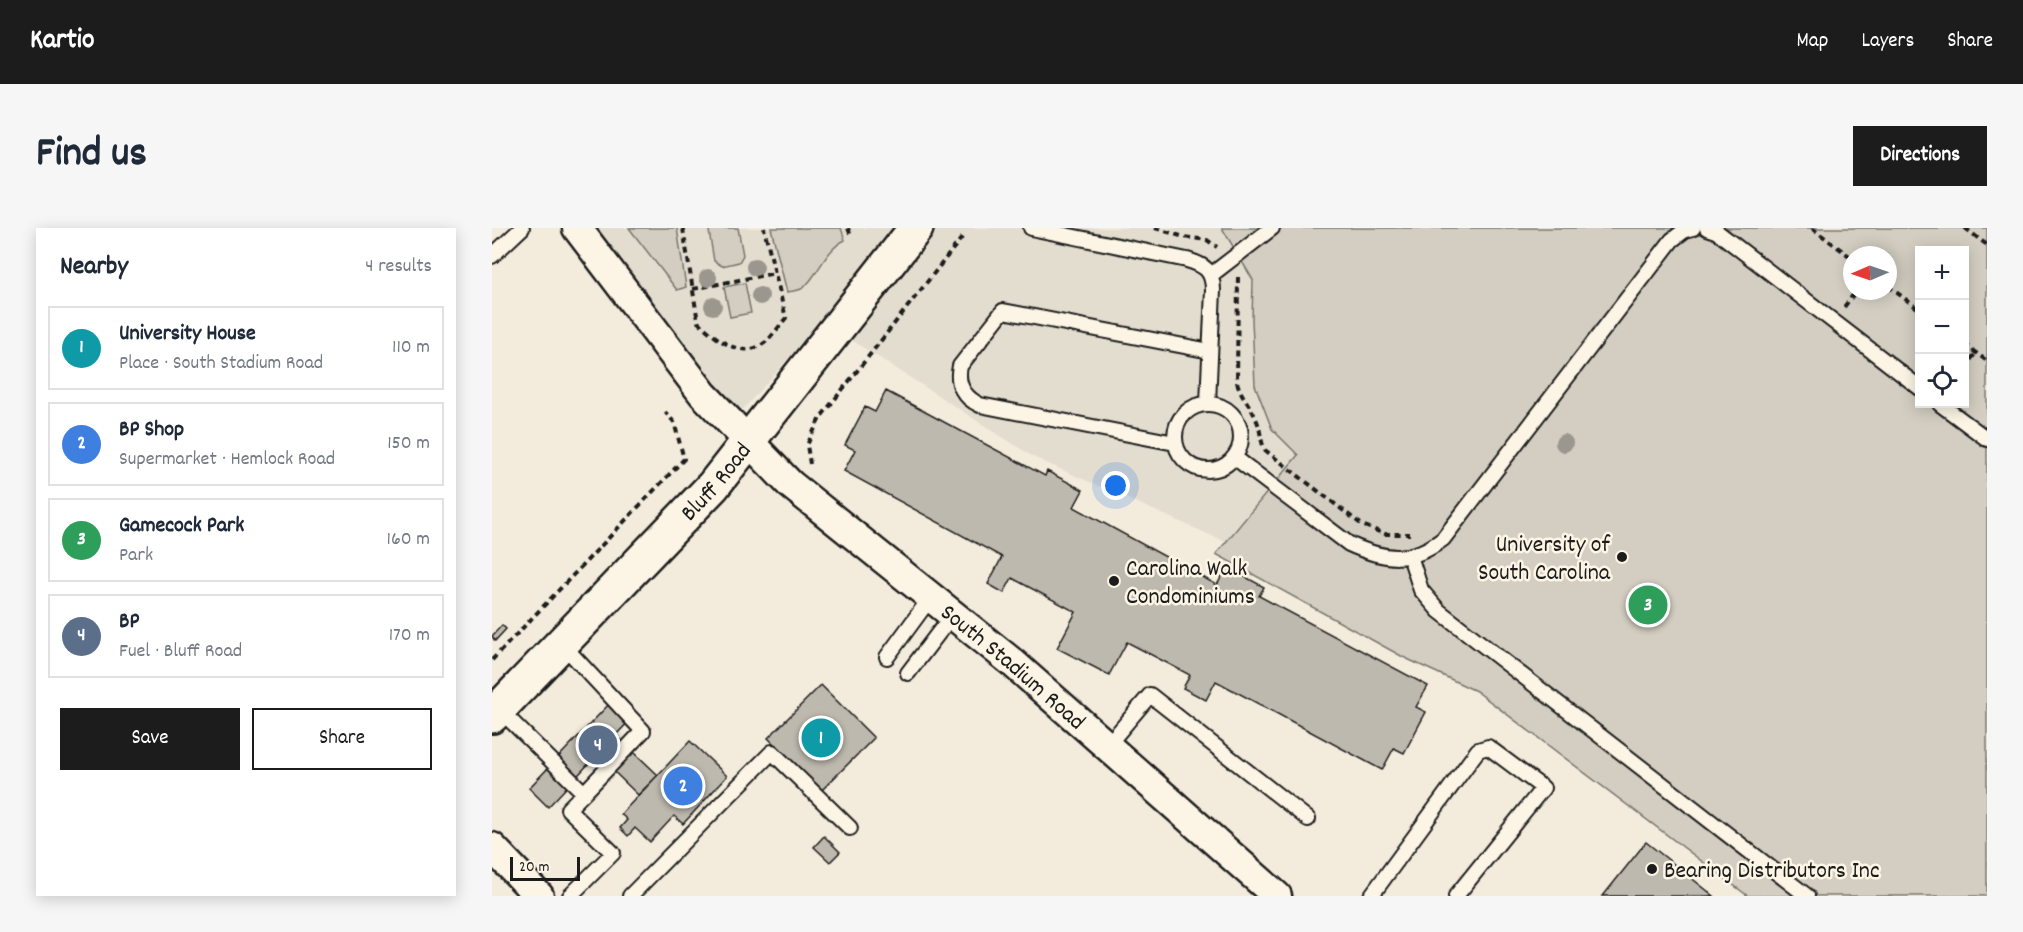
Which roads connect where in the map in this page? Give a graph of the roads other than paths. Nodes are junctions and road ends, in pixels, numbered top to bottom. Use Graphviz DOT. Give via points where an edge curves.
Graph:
graph roads {
  1 [pos="522,228"];
  2 [pos="577,228"];
  3 [pos="916,228"];
  4 [pos="1031,228"];
  5 [pos="1272,228"];
  6 [pos="1693,228"];
  7 [pos="1707,228"];
  8 [pos="492,256"];
  9 [pos="1211,275"];
  10 [pos="1210,351"];
  11 [pos="1915,384"];
  12 [pos="1208,403"];
  13 [pos="1945,408"];
  14 [pos="1987,439"];
  15 [pos="749,442"];
  16 [pos="1175,443"];
  17 [pos="1234,457"];
  18 [pos="1410,556"];
  19 [pos="942,605"];
  20 [pos="561,643"];
  21 [pos="887,657"];
  22 [pos="908,674"];
  23 [pos="495,713"];
  24 [pos="1107,746"];
  25 [pos="584,793"];
  26 [pos="1308,819"];
  27 [pos="850,828"];
  28 [pos="492,847"];
  29 [pos="1272,894"];
  30 [pos="538,896"];
  31 [pos="570,896"];
  32 [pos="630,896"];
  33 [pos="1371,896"];
  34 [pos="1456,896"];
  35 [pos="1808,896"];
  1 -- 8 [label="lane"];
  2 -- 15 [label="street, South Stadium Road" via="703,394"];
  3 -- 15 [label="main road, Bluff Road"];
  4 -- 9 [label="lane" via="1187,260 1201,264"];
  5 -- 9 [label="lane"];
  6 -- 18 [label="lane" via="1672,240 1443,539"];
  7 -- 11 [label="lane" via="1716,231"];
  9 -- 10 [label="lane"];
  10 -- 12 [label="lane"];
  10 -- 16 [label="lane" via="1003,311 960,366 958,374 965,395 980,405"];
  12 -- 16 [label="lane" via="1181,417"];
  12 -- 17 [label="lane" via="1228,410 1235,418 1241,437"];
  13 -- 14 [label="lane"];
  15 -- 19 [label="street, South Stadium Road" via="790,484"];
  15 -- 20 [label="main road, Bluff Road" via="713,486"];
  16 -- 17 [label="lane" via="1188,464 1197,468 1218,469"];
  17 -- 18 [label="lane" via="1349,544 1386,556"];
  18 -- 35 [label="lane" via="1421,590 1439,611"];
  19 -- 21 [label="lane"];
  19 -- 22 [label="lane"];
  19 -- 24 [label="street, South Stadium Road"];
  20 -- 23 [label="main road, Bluff Road"];
  20 -- 25 [label="lane" via="643,731"];
  23 -- 25 [label="lane"];
  24 -- 26 [label="lane" via="1150,695"];
  24 -- 29 [label="street, South Stadium Road"];
  25 -- 31 [label="lane" via="568,809 613,853"];
  27 -- 32 [label="lane" via="772,752"];
  28 -- 30 [label="street"];
  33 -- 34 [label="lane" via="1478,750 1488,747 1543,788"];
}
